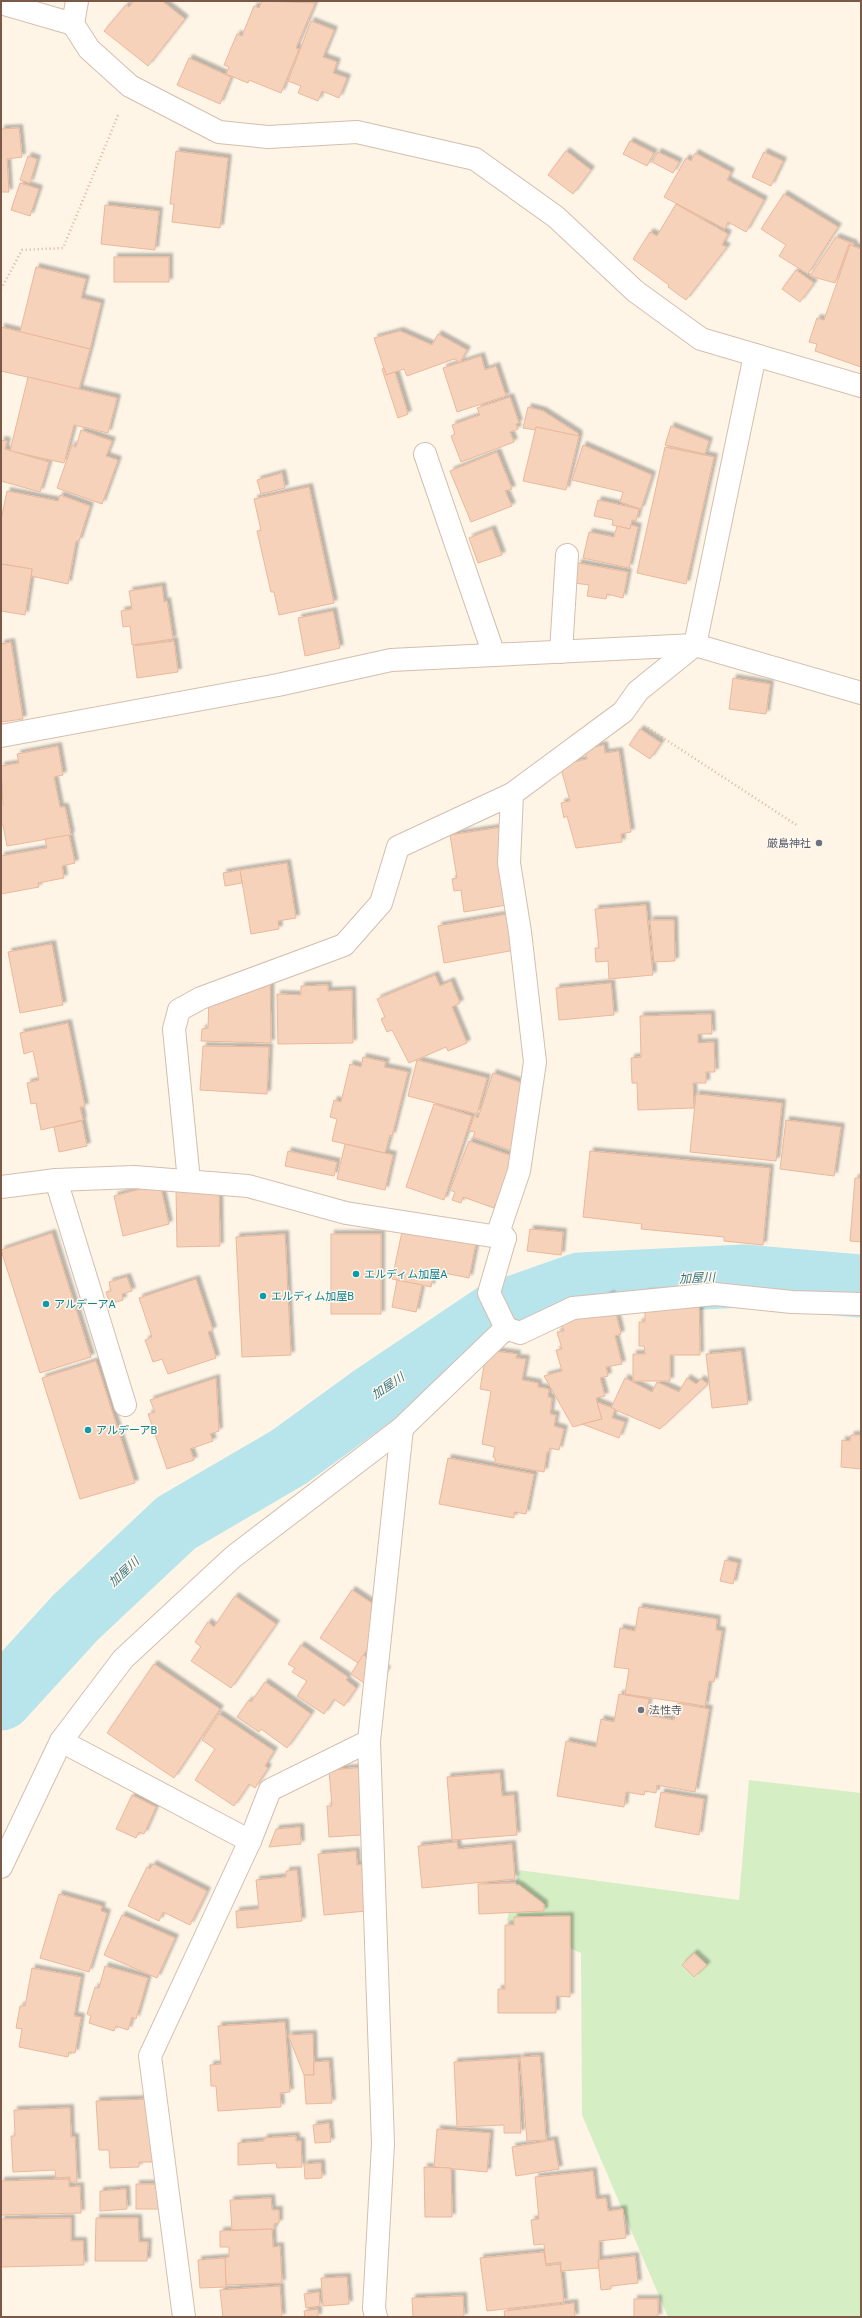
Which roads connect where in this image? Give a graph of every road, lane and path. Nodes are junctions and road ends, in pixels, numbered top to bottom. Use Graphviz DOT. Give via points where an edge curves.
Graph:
graph roads {
  1 [pos="77,1"];
  2 [pos="1,3"];
  3 [pos="73,24"];
  4 [pos="130,86"];
  5 [pos="1,289"];
  6 [pos="756,355"];
  7 [pos="861,386"];
  8 [pos="425,454"];
  9 [pos="567,555"];
  10 [pos="695,645"];
  11 [pos="561,652"];
  12 [pos="494,655"];
  13 [pos="861,694"];
  14 [pos="623,712"];
  15 [pos="1,736"];
  16 [pos="512,794"];
  17 [pos="798,826"];
  18 [pos="56,1180"];
  19 [pos="189,1181"];
  20 [pos="1,1187"];
  21 [pos="505,1238"];
  22 [pos="861,1304"];
  23 [pos="506,1328"];
  24 [pos="125,1405"];
  25 [pos="402,1428"];
  26 [pos="61,1741"];
  27 [pos="369,1741"];
  28 [pos="250,1841"];
  29 [pos="1,1867"];
  30 [pos="184,2317"];
  31 [pos="376,2317"];
  1 -- 3 [label="street"];
  2 -- 3 [label="street"];
  3 -- 4 [label="street" via="89,49"];
  4 -- 5 [label="path" via="63,248 22,250"];
  4 -- 6 [label="street" via="219,132 268,137 357,132 476,159 556,217 634,291 701,339"];
  6 -- 7 [label="street"];
  6 -- 10 [label="street"];
  8 -- 12 [label="street"];
  9 -- 11 [label="street"];
  10 -- 11 [label="street"];
  10 -- 13 [label="street"];
  10 -- 14 [label="street" via="638,691"];
  11 -- 12 [label="street"];
  12 -- 15 [label="street" via="391,660 278,685"];
  14 -- 16 [label="street"];
  14 -- 17 [label="path"];
  16 -- 19 [label="street" via="398,847 381,903 344,945 201,998 179,1010 174,1029"];
  16 -- 21 [label="street" via="509,863 520,932 534,1062 519,1170 499,1230"];
  18 -- 19 [label="street" via="134,1176"];
  18 -- 20 [label="street"];
  18 -- 24 [label="street"];
  19 -- 21 [label="street" via="248,1186 346,1213"];
  21 -- 23 [label="street" via="489,1293"];
  22 -- 23 [label="street" via="792,1302 715,1294 573,1308 520,1333"];
  23 -- 25 [label="street"];
  25 -- 26 [label="street" via="233,1557 123,1659"];
  25 -- 27 [label="street"];
  26 -- 28 [label="street"];
  26 -- 29 [label="street"];
  27 -- 28 [label="street" via="270,1790"];
  27 -- 31 [label="street" via="383,2144 374,2308"];
  28 -- 30 [label="street" via="150,2056"];
}
